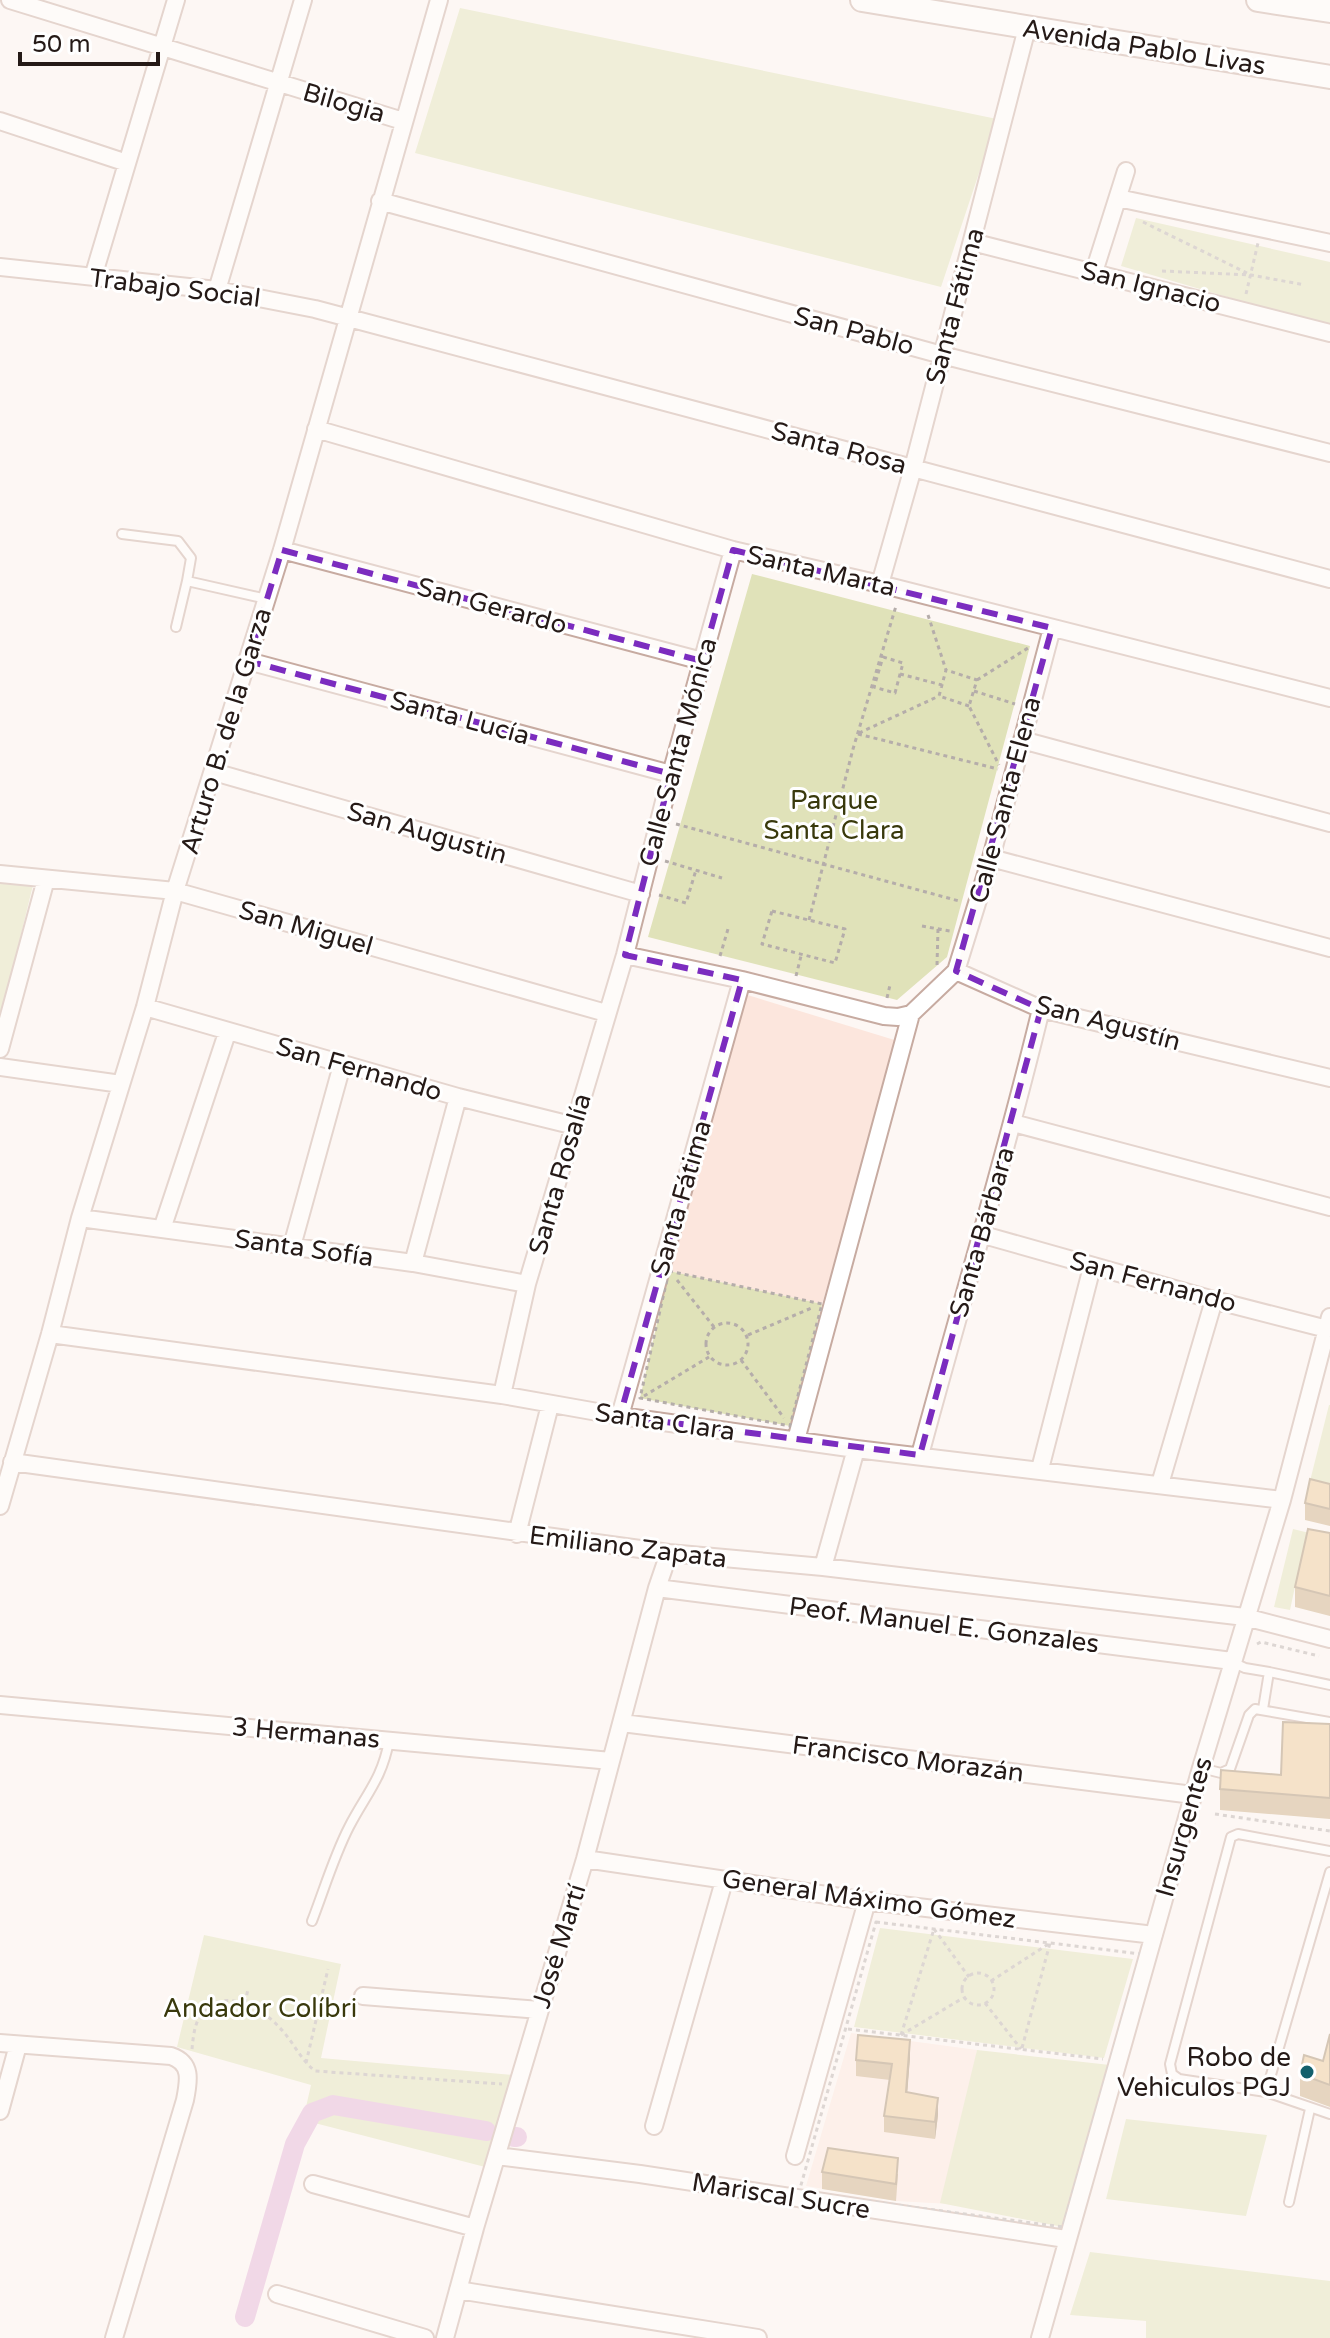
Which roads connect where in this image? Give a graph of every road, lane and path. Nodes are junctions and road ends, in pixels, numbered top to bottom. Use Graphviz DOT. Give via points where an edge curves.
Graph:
graph roads {
  1 [pos="10,0"];
  2 [pos="176,0"];
  3 [pos="303,0"];
  4 [pos="439,0"];
  5 [pos="862,0"];
  6 [pos="1258,0"];
  7 [pos="1330,11"];
  8 [pos="1027,28"];
  9 [pos="162,47"];
  10 [pos="1330,77"];
  11 [pos="278,84"];
  12 [pos="0,121"];
  13 [pos="403,121"];
  14 [pos="127,163"];
  15 [pos="1126,171"];
  16 [pos="1118,198"];
  17 [pos="380,201"];
  18 [pos="1136,218"];
  19 [pos="1145,219"];
  20 [pos="1159,222"];
  21 [pos="972,242"];
  22 [pos="1258,243"];
  23 [pos="1330,243"];
  24 [pos="0,267"];
  25 [pos="1161,271"];
  26 [pos="1094,272"];
  27 [pos="1251,275"];
  28 [pos="93,277"];
  29 [pos="1305,285"];
  30 [pos="217,290"];
  31 [pos="1244,306"];
  32 [pos="348,317"];
  33 [pos="1330,333"];
  34 [pos="942,355"];
  35 [pos="316,429"];
  36 [pos="1330,453"];
  37 [pos="913,468"];
  38 [pos="122,534"];
  39 [pos="282,550"];
  40 [pos="733,550"];
  41 [pos="1330,579"];
  42 [pos="187,581"];
  43 [pos="880,584"];
  44 [pos="267,599"];
  45 [pos="907,609"];
  46 [pos="918,612"];
  47 [pos="176,627"];
  48 [pos="1052,628"];
  49 [pos="1032,655"];
  50 [pos="248,661"];
  51 [pos="702,661"];
  52 [pos="946,670"];
  53 [pos="900,674"];
  54 [pos="977,680"];
  55 [pos="942,685"];
  56 [pos="974,691"];
  57 [pos="939,696"];
  58 [pos="1330,698"];
  59 [pos="1019,705"];
  60 [pos="969,706"];
  61 [pos="857,734"];
  62 [pos="1022,740"];
  63 [pos="1005,757"];
  64 [pos="1001,770"];
  65 [pos="214,772"];
  66 [pos="671,774"];
  67 [pos="1330,823"];
  68 [pos="675,824"];
  69 [pos="991,858"];
  70 [pos="824,864"];
  71 [pos="696,870"];
  72 [pos="661,872"];
  73 [pos="0,874"];
  74 [pos="722,878"];
  75 [pos="46,879"];
  76 [pos="175,891"];
  77 [pos="648,894"];
  78 [pos="966,903"];
  79 [pos="809,920"];
  80 [pos="922,926"];
  81 [pos="728,929"];
  82 [pos="938,929"];
  83 [pos="958,933"];
  84 [pos="1330,948"];
  85 [pos="801,954"];
  86 [pos="625,955"];
  87 [pos="719,960"];
  88 [pos="950,968"];
  89 [pos="795,979"];
  90 [pos="742,980"];
  91 [pos="890,985"];
  92 [pos="886,1002"];
  93 [pos="145,1007"];
  94 [pos="1041,1009"];
  95 [pos="606,1013"];
  96 [pos="911,1014"];
  97 [pos="227,1033"];
  98 [pos="0,1049"];
  99 [pos="342,1065"];
  100 [pos="0,1067"];
  101 [pos="1330,1078"];
  102 [pos="121,1084"];
  103 [pos="458,1097"];
  104 [pos="1013,1123"];
  105 [pos="575,1126"];
  106 [pos="1330,1207"];
  107 [pos="80,1218"];
  108 [pos="162,1229"];
  109 [pos="980,1234"];
  110 [pos="292,1246"];
  111 [pos="413,1263"];
  112 [pos="1092,1267"];
  113 [pos="669,1271"];
  114 [pos="527,1284"];
  115 [pos="1214,1300"];
  116 [pos="822,1304"];
  117 [pos="1328,1323"];
  118 [pos="714,1327"];
  119 [pos="50,1334"];
  120 [pos="746,1336"];
  121 [pos="709,1357"];
  122 [pos="741,1360"];
  123 [pos="502,1395"];
  124 [pos="640,1398"];
  125 [pos="550,1405"];
  126 [pos="620,1416"];
  127 [pos="793,1433"];
  128 [pos="856,1449"];
  129 [pos="920,1455"];
  130 [pos="12,1462"];
  131 [pos="1040,1469"];
  132 [pos="1160,1484"];
  133 [pos="1282,1500"];
  134 [pos="0,1506"];
  135 [pos="517,1534"];
  136 [pos="669,1553"];
  137 [pos="823,1567"];
  138 [pos="657,1588"];
  139 [pos="1245,1617"];
  140 [pos="1330,1639"];
  141 [pos="1330,1658"];
  142 [pos="1238,1664"];
  143 [pos="1269,1672"];
  144 [pos="1330,1685"];
  145 [pos="0,1705"];
  146 [pos="1263,1709"];
  147 [pos="1330,1722"];
  148 [pos="622,1723"];
  149 [pos="389,1741"];
  150 [pos="611,1761"];
  151 [pos="1201,1768"];
  152 [pos="1193,1795"];
  153 [pos="1215,1814"];
  154 [pos="1330,1831"];
  155 [pos="1330,1851"];
  156 [pos="585,1859"];
  157 [pos="1330,1872"];
  158 [pos="724,1881"];
  159 [pos="867,1901"];
  160 [pos="312,1921"];
  161 [pos="934,1929"];
  162 [pos="1154,1935"];
  163 [pos="1050,1943"];
  164 [pos="328,1969"];
  165 [pos="969,1977"];
  166 [pos="991,1981"];
  167 [pos="248,1989"];
  168 [pos="363,1996"];
  169 [pos="964,1997"];
  170 [pos="245,2003"];
  171 [pos="985,2003"];
  172 [pos="540,2010"];
  173 [pos="845,2029"];
  174 [pos="901,2035"];
  175 [pos="0,2043"];
  176 [pos="18,2045"];
  177 [pos="1021,2049"];
  178 [pos="1111,2060"];
  179 [pos="306,2063"];
  180 [pos="188,2069"];
  181 [pos="517,2085"];
  182 [pos="1266,2092"];
  183 [pos="1310,2109"];
  184 [pos="0,2111"];
  185 [pos="1330,2114"];
  186 [pos="654,2126"];
  187 [pos="497,2156"];
  188 [pos="795,2156"];
  189 [pos="313,2184"];
  190 [pos="1289,2202"];
  191 [pos="475,2228"];
  192 [pos="1066,2239"];
  193 [pos="458,2290"];
  194 [pos="277,2294"];
  195 [pos="114,2338"];
  196 [pos="425,2338"];
  197 [pos="445,2338"];
  198 [pos="758,2338"];
  199 [pos="1040,2338"];
  1 -- 9 [label="street, Bilogia"];
  2 -- 9 [label="street"];
  3 -- 11 [label="street"];
  4 -- 13 [label="street, Arturo B. de la Garza"];
  5 -- 8 [label="main road, Avenida Pablo Livas"];
  6 -- 7 [label="main road"];
  8 -- 10 [label="main road, Avenida Pablo Livas"];
  8 -- 21 [label="street, Santa Fátima"];
  9 -- 11 [label="street, Bilogia"];
  9 -- 14 [label="street"];
  11 -- 13 [label="street, Bilogia"];
  11 -- 30 [label="street"];
  12 -- 14 [label="street"];
  13 -- 17 [label="street, Arturo B. de la Garza"];
  14 -- 28 [label="street"];
  15 -- 16 [label="street"];
  16 -- 23 [label="street"];
  16 -- 26 [label="street"];
  17 -- 32 [label="street, Arturo B. de la Garza"];
  17 -- 34 [label="street, San Pablo"];
  18 -- 27 [label="path"];
  19 -- 20 [label="path"];
  21 -- 26 [label="street, San Ignacio"];
  21 -- 34 [label="street, Santa Fátima"];
  22 -- 27 [label="path"];
  24 -- 28 [label="street, Trabajo Social"];
  25 -- 27 [label="path"];
  26 -- 33 [label="street, San Ignacio"];
  27 -- 29 [label="path"];
  27 -- 31 [label="path"];
  28 -- 30 [label="street, Trabajo Social"];
  30 -- 32 [label="street, Trabajo Social"];
  32 -- 35 [label="street, Arturo B. de la Garza"];
  32 -- 37 [label="street, Santa Rosa"];
  34 -- 36 [label="street, San Pablo"];
  34 -- 37 [label="street, Santa Fátima"];
  35 -- 39 [label="street, Arturo B. de la Garza"];
  35 -- 40 [label="street, Santa Marta"];
  37 -- 41 [label="street, Santa Rosa"];
  37 -- 43 [label="street, Santa Fátima"];
  38 -- 42 [label="lane" via="178,541 191,558"];
  39 -- 44 [label="street, Arturo B. de la Garza"];
  39 -- 51 [label="street, San Gerardo"];
  40 -- 43 [label="street, Santa Marta"];
  40 -- 51 [label="street, Calle Santa Mónica"];
  42 -- 44 [label="lane"];
  42 -- 47 [label="lane"];
  43 -- 48 [label="street, Santa Marta"];
  44 -- 50 [label="street, Arturo B. de la Garza"];
  45 -- 61 [label="path" via="896,606"];
  46 -- 52 [label="path" via="928,615"];
  48 -- 58 [label="street, Santa Marta"];
  48 -- 62 [label="street, Calle Santa Elena"];
  49 -- 54 [label="path" via="1036,643"];
  50 -- 65 [label="street, Arturo B. de la Garza"];
  50 -- 66 [label="street, Santa Lucía"];
  51 -- 66 [label="street, Calle Santa Mónica"];
  52 -- 54 [label="path"];
  52 -- 55 [label="path"];
  53 -- 53 [label="path" via="903,663 883,657 874,687 895,693"];
  53 -- 55 [label="path"];
  54 -- 56 [label="path"];
  55 -- 57 [label="path"];
  56 -- 59 [label="path"];
  56 -- 60 [label="path"];
  57 -- 60 [label="path"];
  57 -- 61 [label="path"];
  60 -- 64 [label="path"];
  61 -- 64 [label="path"];
  61 -- 70 [label="path"];
  62 -- 67 [label="street"];
  62 -- 69 [label="street, Calle Santa Elena"];
  63 -- 64 [label="path"];
  65 -- 76 [label="street, Arturo B. de la Garza"];
  65 -- 77 [label="street, San Augustin"];
  66 -- 77 [label="street, Calle Santa Mónica"];
  68 -- 70 [label="path"];
  69 -- 84 [label="street"];
  69 -- 88 [label="street, Calle Santa Elena"];
  70 -- 78 [label="path"];
  70 -- 79 [label="path"];
  71 -- 72 [label="path" via="664,861"];
  71 -- 74 [label="path"];
  71 -- 77 [label="path" via="686,903"];
  73 -- 75 [label="street, San Miguel"];
  75 -- 76 [label="street, San Miguel"];
  75 -- 98 [label="street"];
  76 -- 93 [label="street, Arturo B. de la Garza"];
  76 -- 95 [label="street, San Miguel"];
  77 -- 86 [label="street, Calle Santa Mónica"];
  79 -- 85 [label="path" via="845,929 835,963"];
  79 -- 85 [label="path" via="772,911 762,944"];
  80 -- 82 [label="path"];
  81 -- 87 [label="path"];
  82 -- 83 [label="path"];
  82 -- 88 [label="path" via="937,972"];
  85 -- 89 [label="path"];
  86 -- 90 [label="street"];
  86 -- 95 [label="street, Santa Rosalía"];
  88 -- 94 [label="street, San Agustín"];
  88 -- 96 [label="street"];
  90 -- 96 [label="street" via="884,1016"];
  90 -- 126 [label="street, Santa Fátima"];
  91 -- 92 [label="path"];
  93 -- 97 [label="street, San Fernando"];
  93 -- 102 [label="street, Arturo B. de la Garza"];
  94 -- 101 [label="street, San Agustín"];
  94 -- 104 [label="street, Santa Bárbara"];
  95 -- 105 [label="street, Santa Rosalía"];
  96 -- 127 [label="street"];
  97 -- 99 [label="street, San Fernando"];
  97 -- 108 [label="street"];
  99 -- 103 [label="street, San Fernando"];
  99 -- 110 [label="street"];
  100 -- 102 [label="street"];
  102 -- 107 [label="street, Arturo B. de la Garza"];
  103 -- 105 [label="street, San Fernando"];
  103 -- 111 [label="street"];
  104 -- 106 [label="street"];
  104 -- 109 [label="street, Santa Bárbara"];
  105 -- 114 [label="street, Santa Rosalía"];
  107 -- 108 [label="street, Santa Sofía"];
  107 -- 119 [label="street, Arturo B. de la Garza"];
  108 -- 110 [label="street, Santa Sofía"];
  109 -- 112 [label="street, San Fernando"];
  109 -- 129 [label="street, Santa Bárbara"];
  110 -- 111 [label="street, Santa Sofía"];
  111 -- 114 [label="street, Santa Sofía"];
  112 -- 115 [label="street, San Fernando"];
  112 -- 131 [label="street"];
  113 -- 116 [label="path"];
  113 -- 118 [label="path"];
  113 -- 124 [label="path"];
  114 -- 123 [label="street, Santa Rosalía"];
  115 -- 117 [label="street, San Fernando"];
  115 -- 132 [label="street"];
  116 -- 120 [label="path"];
  116 -- 127 [label="path"];
  117 -- 133 [label="street, Insurgentes"];
  118 -- 120 [label="path" via="732,1324"];
  118 -- 121 [label="path" via="706,1338"];
  119 -- 123 [label="street, Santa Clara"];
  119 -- 130 [label="street, Arturo B. de la Garza"];
  120 -- 122 [label="path" via="748,1349"];
  121 -- 122 [label="path" via="728,1366"];
  121 -- 124 [label="path"];
  122 -- 127 [label="path"];
  123 -- 125 [label="street, Santa Clara"];
  124 -- 127 [label="path"];
  125 -- 126 [label="street, Santa Clara"];
  125 -- 135 [label="street"];
  126 -- 127 [label="street, Santa Clara"];
  127 -- 128 [label="street, Santa Clara"];
  128 -- 129 [label="street, Santa Clara"];
  128 -- 137 [label="street"];
  129 -- 131 [label="street, Santa Clara"];
  130 -- 134 [label="street, Arturo B. de la Garza"];
  130 -- 135 [label="street, Emiliano Zapata"];
  131 -- 132 [label="street, Santa Clara"];
  132 -- 133 [label="street, Santa Clara"];
  133 -- 139 [label="street, Insurgentes"];
  135 -- 136 [label="street, Emiliano Zapata"];
  136 -- 137 [label="street, Emiliano Zapata"];
  136 -- 138 [label="street, José Martí"];
  137 -- 139 [label="street, Emiliano Zapata"];
  138 -- 142 [label="street, Peof. Manuel E. Gonzales"];
  138 -- 148 [label="street, José Martí"];
  139 -- 140 [label="street, Emiliano Zapata"];
  139 -- 142 [label="street, Insurgentes"];
  141 -- 142 [label="path" via="1261,1642"];
  142 -- 143 [label="lane"];
  142 -- 151 [label="street, Insurgentes"];
  143 -- 144 [label="lane"];
  143 -- 146 [label="lane"];
  145 -- 149 [label="street, 3 Hermanas"];
  146 -- 147 [label="lane"];
  146 -- 151 [label="lane" via="1249,1715 1230,1769 1221,1773"];
  148 -- 150 [label="street, José Martí"];
  148 -- 152 [label="street, Francisco Morazán"];
  149 -- 150 [label="street, 3 Hermanas"];
  149 -- 160 [label="lane" via="376,1785 348,1828"];
  150 -- 156 [label="street, José Martí"];
  151 -- 152 [label="street, Insurgentes"];
  152 -- 162 [label="street, Insurgentes"];
  153 -- 154 [label="path"];
  155 -- 182 [label="lane" via="1238,1834 1228,1843 1170,2070 1179,2079"];
  156 -- 158 [label="street, General Máximo Gómez"];
  156 -- 172 [label="street, José Martí"];
  157 -- 182 [label="lane"];
  158 -- 159 [label="street, General Máximo Gómez"];
  158 -- 186 [label="street"];
  159 -- 162 [label="street, General Máximo Gómez"];
  159 -- 188 [label="street"];
  161 -- 163 [label="path"];
  161 -- 165 [label="path"];
  161 -- 173 [label="path" via="876,1922"];
  161 -- 174 [label="path"];
  162 -- 192 [label="street, Insurgentes"];
  163 -- 166 [label="path"];
  163 -- 177 [label="path"];
  163 -- 178 [label="path" via="1141,1954"];
  164 -- 179 [label="path"];
  165 -- 166 [label="path" via="978,1974"];
  165 -- 169 [label="path" via="963,1984"];
  166 -- 171 [label="path" via="992,1996"];
  167 -- 170 [label="path"];
  168 -- 172 [label="street"];
  169 -- 171 [label="path" via="976,2005"];
  169 -- 174 [label="path"];
  170 -- 179 [label="path" via="278,2025"];
  170 -- 180 [label="path" via="230,1999 210,2004 198,2019"];
  171 -- 177 [label="path"];
  172 -- 181 [label="street, José Martí"];
  173 -- 174 [label="path"];
  173 -- 178 [label="path" via="799,2192 1063,2227"];
  174 -- 177 [label="path"];
  175 -- 176 [label="street"];
  176 -- 180 [label="street" via="171,2056"];
  176 -- 184 [label="street"];
  177 -- 178 [label="path"];
  179 -- 181 [label="path" via="315,2071"];
  180 -- 195 [label="street" via="185,2100"];
  181 -- 187 [label="street, José Martí"];
  182 -- 183 [label="lane"];
  183 -- 185 [label="lane"];
  183 -- 190 [label="lane"];
  187 -- 191 [label="street, José Martí"];
  187 -- 192 [label="street, Mariscal Sucre"];
  189 -- 191 [label="street"];
  191 -- 193 [label="street, José Martí"];
  192 -- 199 [label="street, Insurgentes"];
  193 -- 197 [label="street, José Martí"];
  193 -- 198 [label="street"];
  194 -- 196 [label="street"];
}
